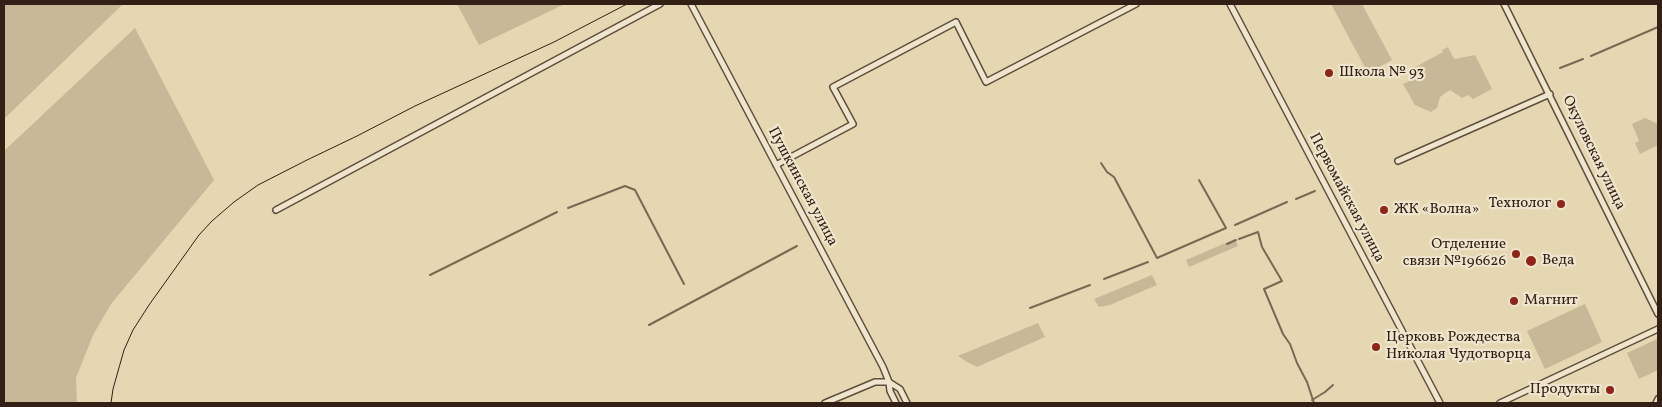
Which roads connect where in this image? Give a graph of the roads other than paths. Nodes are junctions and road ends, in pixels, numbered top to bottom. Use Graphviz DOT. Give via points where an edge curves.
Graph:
graph roads {
  1 [pos="660,4"];
  2 [pos="690,4"];
  3 [pos="1136,4"];
  4 [pos="1230,4"];
  5 [pos="1504,4"];
  6 [pos="1550,94"];
  7 [pos="1398,161"];
  8 [pos="776,165"];
  9 [pos="276,210"];
  10 [pos="1658,314"];
  11 [pos="1658,329"];
  12 [pos="889,382"];
  13 [pos="1658,399"];
  14 [pos="825,403"];
  15 [pos="896,403"];
  16 [pos="907,403"];
  17 [pos="1440,403"];
  18 [pos="1500,403"];
  19 [pos="1656,403"];
  1 -- 9 [label="street"];
  2 -- 8 [label="street, Пушкинская улица"];
  3 -- 8 [label="street" via="986,82 956,22 833,87 853,124"];
  4 -- 17 [label="street, Первомайская улица"];
  5 -- 6 [label="street, Окуловская улица"];
  6 -- 7 [label="street"];
  6 -- 10 [label="street, Окуловская улица"];
  8 -- 12 [label="street, Пушкинская улица"];
  11 -- 18 [label="street"];
  12 -- 14 [label="street" via="875,382"];
  12 -- 15 [label="street, Пушкинская улица"];
  12 -- 16 [label="street, Пушкинская улица" via="900,389"];
  13 -- 19 [label="street"];
}
